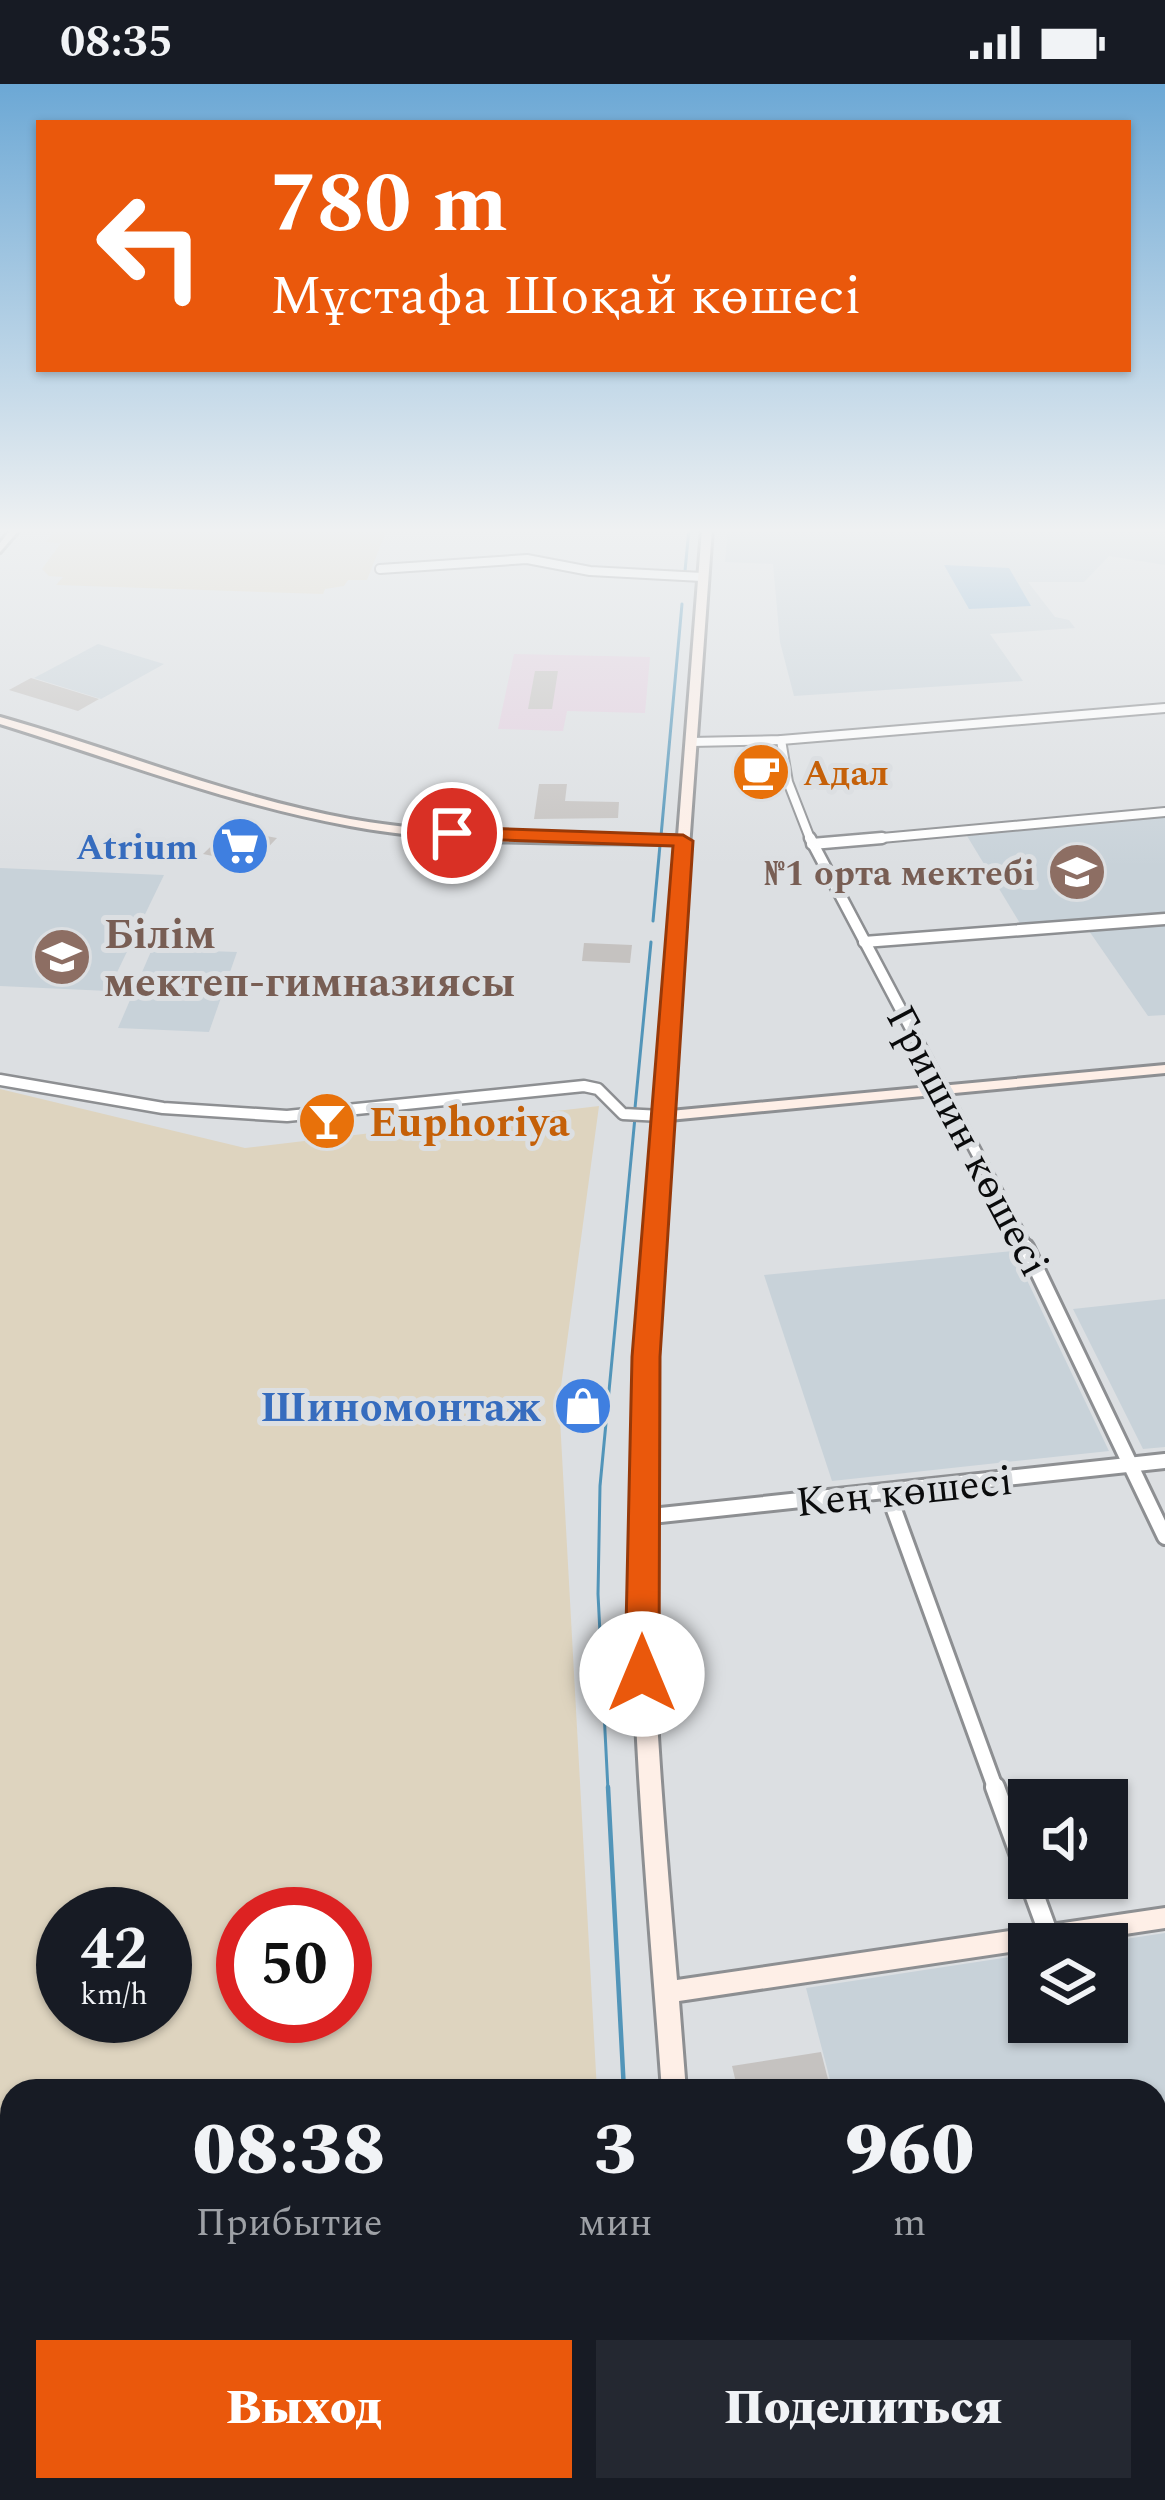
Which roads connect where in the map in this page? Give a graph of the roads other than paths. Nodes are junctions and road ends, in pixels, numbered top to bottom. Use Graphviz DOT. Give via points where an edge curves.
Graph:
graph roads {
  1 [pos="698,642"];
  2 [pos="1165,709"];
  3 [pos="0,720"];
  4 [pos="781,740"];
  5 [pos="692,742"];
  6 [pos="1165,812"];
  7 [pos="683,841"];
  8 [pos="812,844"];
  9 [pos="1165,919"];
  10 [pos="864,942"];
  11 [pos="1165,1069"];
  12 [pos="0,1080"];
  13 [pos="942,1089"];
  14 [pos="654,1116"];
  15 [pos="1165,1461"];
  16 [pos="1128,1464"];
  17 [pos="888,1493"];
  18 [pos="642,1517"];
  19 [pos="1165,1537"];
  20 [pos="1165,1918"];
  21 [pos="1044,1923"];
  22 [pos="1128,1923"];
  23 [pos="1008,1941"];
  24 [pos="666,1992"];
  25 [pos="673,2079"];
  1 -- 5 [label="main road"];
  2 -- 4 [label="street"];
  3 -- 7 [label="main road" via="353,823"];
  4 -- 5 [label="street"];
  4 -- 8 [label="street, Гришин көшесі"];
  5 -- 7 [label="main road"];
  6 -- 8 [label="street"];
  7 -- 14 [label="main road"];
  8 -- 10 [label="street, Гришин көшесі"];
  9 -- 10 [label="street"];
  10 -- 13 [label="street, Гришин көшесі"];
  11 -- 13 [label="main road"];
  12 -- 14 [label="street" via="196,1109 323,1114 584,1087 631,1116"];
  13 -- 14 [label="main road"];
  13 -- 16 [label="street, Гришин көшесі" via="1054,1299"];
  14 -- 18 [label="main road"];
  15 -- 16 [label="street, Кең көшесі"];
  16 -- 17 [label="street, Кең көшесі"];
  16 -- 19 [label="street, Гришин көшесі"];
  17 -- 18 [label="street, Кең көшесі"];
  17 -- 21 [label="street"];
  18 -- 24 [label="main road" via="642,1674"];
  20 -- 22 [label="main road"];
  23 -- 24 [label="main road"];
  24 -- 25 [label="main road"];
}
